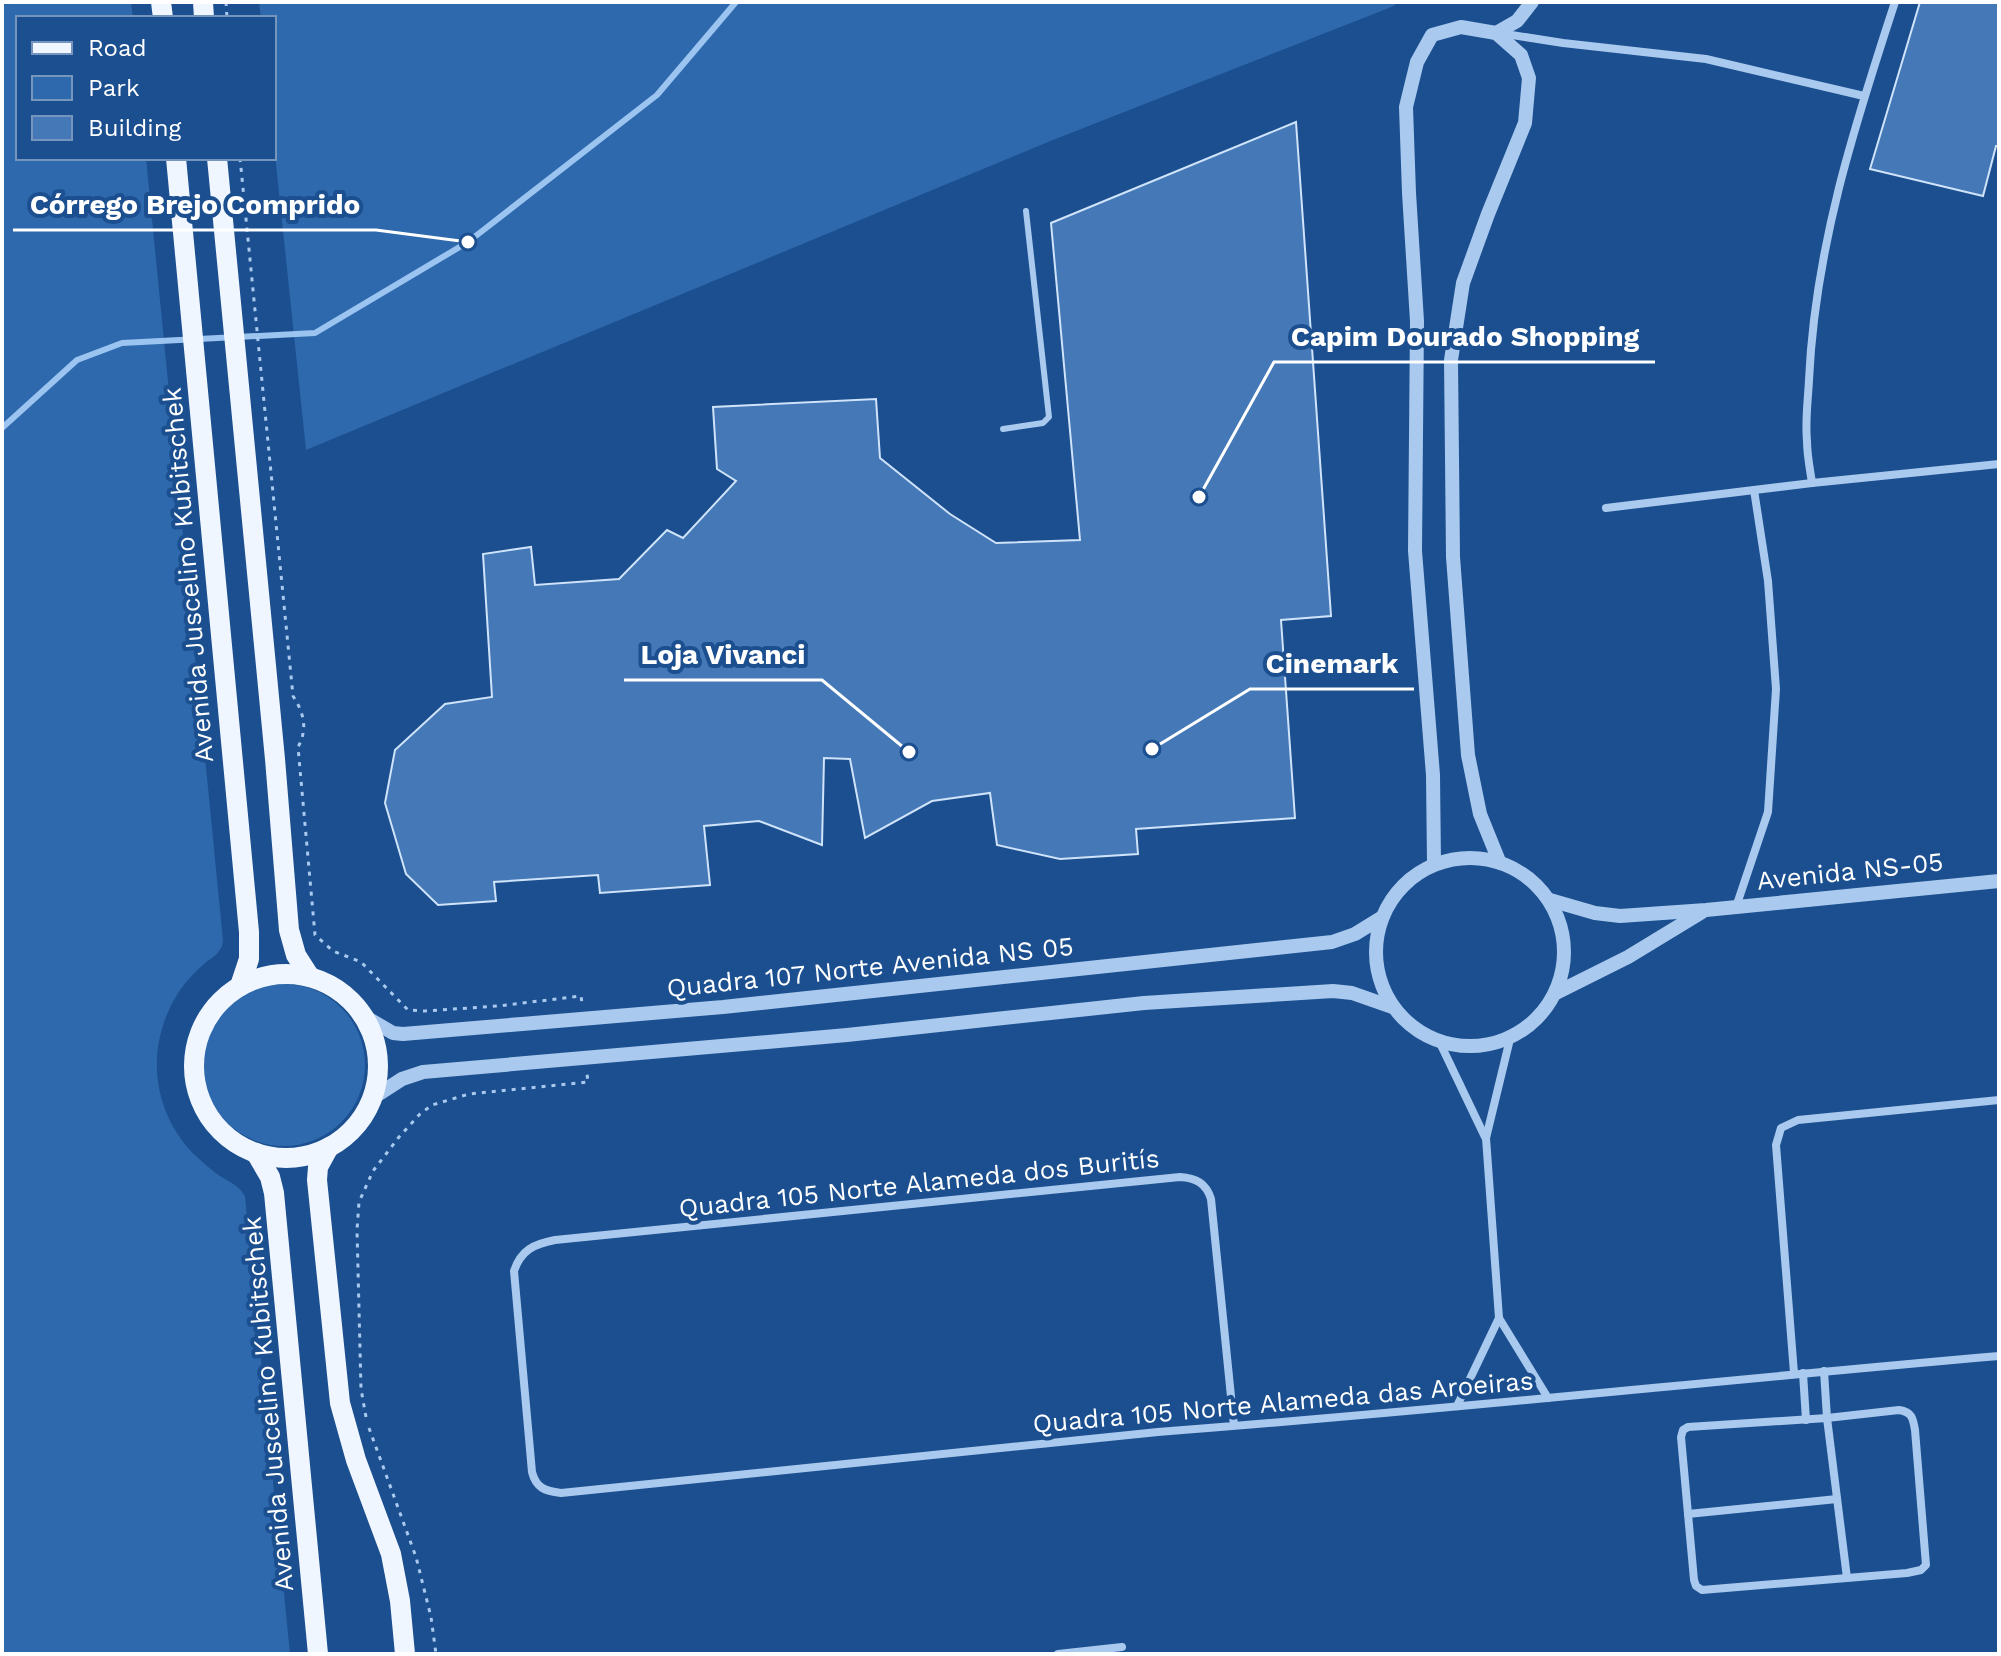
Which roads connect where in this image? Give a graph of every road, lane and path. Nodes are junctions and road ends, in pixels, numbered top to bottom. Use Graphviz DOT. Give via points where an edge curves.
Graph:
graph roads {
  1 [pos="1532,2"];
  2 [pos="1895,2"];
  3 [pos="1496,33"];
  4 [pos="1864,96"];
  5 [pos="176,160"];
  6 [pos="217,160"];
  7 [pos="240,160"];
  8 [pos="1026,211"];
  9 [pos="262,393"];
  10 [pos="1003,429"];
  11 [pos="1999,464"];
  12 [pos="1812,483"];
  13 [pos="1754,490"];
  14 [pos="1606,508"];
  15 [pos="1499,861"];
  16 [pos="1434,863"];
  17 [pos="1999,881"];
  18 [pos="1550,900"];
  19 [pos="1736,907"];
  20 [pos="1706,910"];
  21 [pos="1381,918"];
  22 [pos="310,977"];
  23 [pos="240,986"];
  24 [pos="1556,993"];
  25 [pos="1392,1007"];
  26 [pos="362,1015"];
  27 [pos="1510,1039"];
  28 [pos="1440,1043"];
  29 [pos="371,1099"];
  30 [pos="1999,1100"];
  31 [pos="1486,1138"];
  32 [pos="329,1147"];
  33 [pos="256,1153"];
  34 [pos="1499,1318"];
  35 [pos="1999,1356"];
  36 [pos="1824,1371"];
  37 [pos="1799,1373"];
  38 [pos="1548,1398"];
  39 [pos="1457,1406"];
  40 [pos="1827,1418"];
  41 [pos="1806,1420"];
  42 [pos="1234,1426"];
  43 [pos="572,1492"];
  44 [pos="1837,1499"];
  45 [pos="1688,1514"];
  46 [pos="1847,1578"];
  47 [pos="1122,1647"];
  48 [pos="318,1654"];
  49 [pos="405,1654"];
  50 [pos="1058,1654"];
  1 -- 3 [label="street" via="1517,21"];
  2 -- 4 [label="street"];
  3 -- 4 [label="street" via="1706,59"];
  3 -- 15 [label="street" via="1521,55 1529,78 1525,123 1463,283 1451,375 1453,557 1468,755 1480,814"];
  3 -- 16 [label="street" via="1461,27 1432,35 1417,62 1406,107 1417,321 1415,551 1433,775"];
  4 -- 12 [label="street" via="1818,281 1806,440"];
  5 -- 23 [label="main road, Avenida Juscelino Kubitschek" via="249,932 249,959"];
  6 -- 22 [label="main road" via="289,930"];
  7 -- 9 [label="path"];
  8 -- 10 [label="lane" via="1049,417 1043,423"];
  11 -- 12 [label="street"];
  12 -- 13 [label="street"];
  13 -- 14 [label="street"];
  13 -- 19 [label="street" via="1776,689 1768,812"];
  15 -- 16 [label="street" via="1466,856"];
  15 -- 18 [label="street" via="1528,876"];
  16 -- 21 [label="street" via="1393,895"];
  17 -- 19 [label="street, Avenida NS-05"];
  18 -- 20 [label="street" via="1620,916"];
  18 -- 24 [label="street" via="1562,930 1564,962"];
  19 -- 20 [label="street, Avenida NS-05"];
  20 -- 24 [label="street"];
  21 -- 25 [label="street" via="1376,964"];
  21 -- 26 [label="street, Quadra 107 Norte Avenida NS 05" via="1332,942 723,1007 403,1034"];
  22 -- 23 [label="main road" via="277,974"];
  22 -- 26 [label="main road" via="339,991"];
  23 -- 33 [label="main road" via="205,1021 194,1075 215,1125"];
  24 -- 27 [label="street" via="1537,1020"];
  25 -- 28 [label="street" via="1413,1029"];
  25 -- 29 [label="street" via="1333,991 1144,1003 423,1072"];
  26 -- 29 [label="main road" via="377,1057"];
  27 -- 28 [label="street" via="1464,1048"];
  27 -- 31 [label="street"];
  28 -- 31 [label="street"];
  29 -- 32 [label="main road" via="353,1129"];
  30 -- 37 [label="street" via="1798,1120 1781,1128 1776,1145"];
  31 -- 34 [label="street"];
  32 -- 33 [label="main road" via="296,1158"];
  32 -- 49 [label="main road" via="317,1180 340,1403 391,1554"];
  33 -- 48 [label="main road, Avenida Juscelino Kubitschek" via="274,1193"];
  34 -- 38 [label="street"];
  34 -- 39 [label="street"];
  35 -- 36 [label="street, Quadra 105 Norte Alameda das Aroeiras"];
  36 -- 37 [label="street, Quadra 105 Norte Alameda das Aroeiras"];
  36 -- 40 [label="street"];
  37 -- 38 [label="street, Quadra 105 Norte Alameda das Aroeiras"];
  37 -- 41 [label="street"];
  38 -- 39 [label="street, Quadra 105 Norte Alameda das Aroeiras"];
  39 -- 42 [label="street, Quadra 105 Norte Alameda das Aroeiras"];
  40 -- 41 [label="street"];
  40 -- 44 [label="street"];
  40 -- 46 [label="street" via="1908,1411 1915,1430 1926,1565 1907,1573"];
  41 -- 45 [label="street" via="1683,1430"];
  42 -- 43 [label="street, Quadra 105 Norte Alameda das Aroeiras"];
  42 -- 43 [label="street, Quadra 105 Norte Alameda dos Buritís" via="1211,1199 1192,1178 1180,1177 537,1244 517,1262 513,1281 532,1472 544,1490"];
  44 -- 45 [label="street"];
  44 -- 46 [label="street"];
  45 -- 46 [label="street" via="1694,1580 1702,1590"];
  47 -- 50 [label="street"];
}
